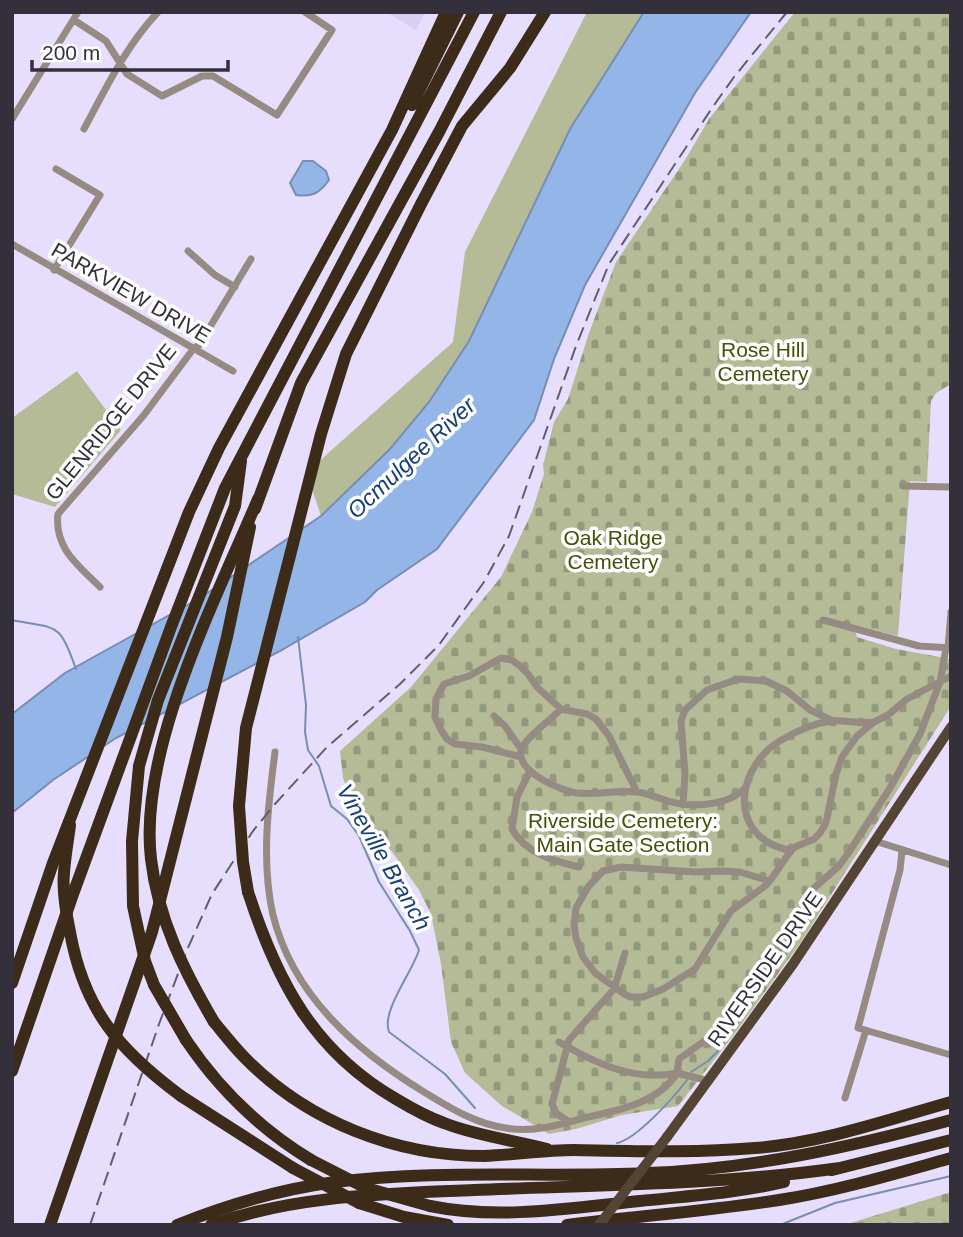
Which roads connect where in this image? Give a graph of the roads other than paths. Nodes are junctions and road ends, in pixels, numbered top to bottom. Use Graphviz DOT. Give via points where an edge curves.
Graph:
graph roads {
  1 [pos="78,12"];
  2 [pos="159,12"];
  3 [pos="305,12"];
  4 [pos="446,12"];
  5 [pos="458,12"];
  6 [pos="474,12"];
  7 [pos="501,12"];
  8 [pos="545,12"];
  9 [pos="74,20"];
  10 [pos="121,62"];
  11 [pos="12,119"];
  12 [pos="84,129"];
  13 [pos="392,130"];
  14 [pos="56,169"];
  15 [pos="12,244"];
  16 [pos="188,251"];
  17 [pos="251,260"];
  18 [pos="54,270"];
  19 [pos="235,287"];
  20 [pos="194,348"];
  21 [pos="233,371"];
  22 [pos="241,461"];
  23 [pos="903,486"];
  24 [pos="951,487"];
  25 [pos="258,499"];
  26 [pos="100,587"];
  27 [pos="951,612"];
  28 [pos="823,620"];
  29 [pos="948,648"];
  30 [pos="951,676"];
  31 [pos="940,682"];
  32 [pos="561,709"];
  33 [pos="810,710"];
  34 [pos="494,716"];
  35 [pos="833,721"];
  36 [pos="874,722"];
  37 [pos="852,723"];
  38 [pos="810,727"];
  39 [pos="951,727"];
  40 [pos="857,736"];
  41 [pos="275,752"];
  42 [pos="521,753"];
  43 [pos="904,764"];
  44 [pos="530,771"];
  45 [pos="921,773"];
  46 [pos="745,788"];
  47 [pos="890,788"];
  48 [pos="637,792"];
  49 [pos="904,797"];
  50 [pos="731,798"];
  51 [pos="683,805"];
  52 [pos="744,806"];
  53 [pos="70,825"];
  54 [pos="875,841"];
  55 [pos="792,850"];
  56 [pos="902,852"];
  57 [pos="951,866"];
  58 [pos="579,867"];
  59 [pos="769,881"];
  60 [pos="625,953"];
  61 [pos="12,983"];
  62 [pos="614,989"];
  63 [pos="866,1030"];
  64 [pos="559,1042"];
  65 [pos="567,1047"];
  66 [pos="951,1055"];
  67 [pos="12,1070"];
  68 [pos="677,1073"];
  69 [pos="709,1081"];
  70 [pos="845,1098"];
  71 [pos="951,1101"];
  72 [pos="951,1120"];
  73 [pos="569,1122"];
  74 [pos="951,1140"];
  75 [pos="554,1151"];
  76 [pos="951,1158"];
  77 [pos="840,1168"];
  78 [pos="50,1225"];
  79 [pos="177,1225"];
  80 [pos="211,1225"];
  81 [pos="448,1225"];
  82 [pos="567,1225"];
  83 [pos="599,1225"];
  1 -- 9 [label="street"];
  2 -- 10 [label="street"];
  3 -- 10 [label="street" via="332,30 277,114 213,76 202,76 162,96 127,74"];
  4 -- 13 [label="highway"];
  5 -- 13 [label="highway" via="411,108"];
  6 -- 22 [label="highway"];
  7 -- 25 [label="highway" via="301,383"];
  8 -- 75 [label="highway, bridge" via="510,68 462,126 346,354 246,728 239,806 248,892 268,949 292,997 319,1036 356,1072 443,1123"];
  9 -- 10 [label="street" via="106,41"];
  9 -- 11 [label="street"];
  10 -- 12 [label="street"];
  13 -- 53 [label="highway" via="219,448 189,512"];
  14 -- 18 [label="street" via="100,195"];
  15 -- 18 [label="street, PARKVIEW DRIVE"];
  16 -- 19 [label="street"];
  17 -- 19 [label="street, GLENRIDGE DRIVE"];
  18 -- 20 [label="street, PARKVIEW DRIVE"];
  19 -- 20 [label="street, GLENRIDGE DRIVE"];
  20 -- 21 [label="street, PARKVIEW DRIVE"];
  20 -- 26 [label="street, GLENRIDGE DRIVE" via="144,415 58,514 60,541"];
  22 -- 67 [label="highway" via="225,488 170,627"];
  22 -- 77 [label="highway, bridge" via="235,506 158,700 139,766 132,841 133,906 145,961 154,985 205,1068 266,1130 311,1160 366,1188 454,1211 582,1206 750,1190"];
  23 -- 24 [label="street"];
  25 -- 75 [label="highway, bridge" via="189,664 158,764 151,859 165,921 184,969 214,1022 245,1059 324,1117 420,1152 482,1156"];
  25 -- 78 [label="highway, bridge" via="152,932"];
  27 -- 29 [label="street"];
  28 -- 29 [label="street" via="907,643"];
  29 -- 31 [label="street"];
  30 -- 31 [label="street"];
  31 -- 36 [label="street"];
  31 -- 43 [label="street"];
  32 -- 42 [label="street"];
  32 -- 42 [label="street" via="520,666 505,658 444,684 434,709 437,725 447,739"];
  32 -- 48 [label="street" via="587,714 604,727"];
  33 -- 35 [label="street"];
  33 -- 38 [label="street"];
  33 -- 51 [label="street" via="778,686 751,678 722,683 699,695 681,721"];
  34 -- 42 [label="street"];
  35 -- 37 [label="street"];
  35 -- 38 [label="street"];
  36 -- 37 [label="street"];
  36 -- 40 [label="street"];
  37 -- 40 [label="street"];
  38 -- 46 [label="street" via="770,747"];
  39 -- 45 [label="main road, RIVERSIDE DRIVE"];
  40 -- 55 [label="street" via="842,757 826,823 814,839"];
  41 -- 73 [label="street" via="266,829 272,906 283,942 320,1006 370,1056 466,1116 509,1129"];
  42 -- 44 [label="street"];
  43 -- 45 [label="street"];
  43 -- 47 [label="street"];
  44 -- 48 [label="street" via="575,793"];
  44 -- 58 [label="street" via="514,807 512,829 536,852"];
  45 -- 49 [label="main road, RIVERSIDE DRIVE"];
  46 -- 50 [label="street"];
  46 -- 52 [label="street"];
  47 -- 49 [label="street"];
  47 -- 68 [label="street" via="839,866 814,888 804,914 761,975 716,1032 679,1059"];
  48 -- 51 [label="street"];
  49 -- 54 [label="main road, RIVERSIDE DRIVE"];
  50 -- 51 [label="street"];
  50 -- 52 [label="street"];
  52 -- 55 [label="street" via="755,833 769,844"];
  53 -- 61 [label="highway, bridge"];
  53 -- 81 [label="highway, bridge" via="64,875 74,954 94,1005 117,1040 147,1071 181,1096 293,1168 359,1203"];
  54 -- 56 [label="street"];
  54 -- 69 [label="main road, RIVERSIDE DRIVE"];
  55 -- 59 [label="street"];
  56 -- 57 [label="street"];
  56 -- 63 [label="street" via="858,1028"];
  59 -- 62 [label="street" via="731,911 689,975 643,997"];
  59 -- 62 [label="street" via="740,872 621,867 603,871 579,901 574,925 587,965"];
  60 -- 62 [label="street"];
  62 -- 65 [label="street"];
  63 -- 66 [label="street"];
  63 -- 70 [label="street"];
  64 -- 65 [label="street"];
  65 -- 68 [label="street" via="626,1072"];
  65 -- 73 [label="street" via="552,1104"];
  68 -- 69 [label="street"];
  68 -- 73 [label="street" via="642,1102"];
  69 -- 83 [label="main road, RIVERSIDE DRIVE, bridge"];
  71 -- 75 [label="highway" via="839,1134 755,1148"];
  72 -- 79 [label="highway" via="837,1149 706,1169 334,1182 272,1195"];
  74 -- 77 [label="highway"];
  76 -- 82 [label="highway" via="782,1200"];
  77 -- 80 [label="highway" via="690,1183 358,1196 288,1204"];
}
